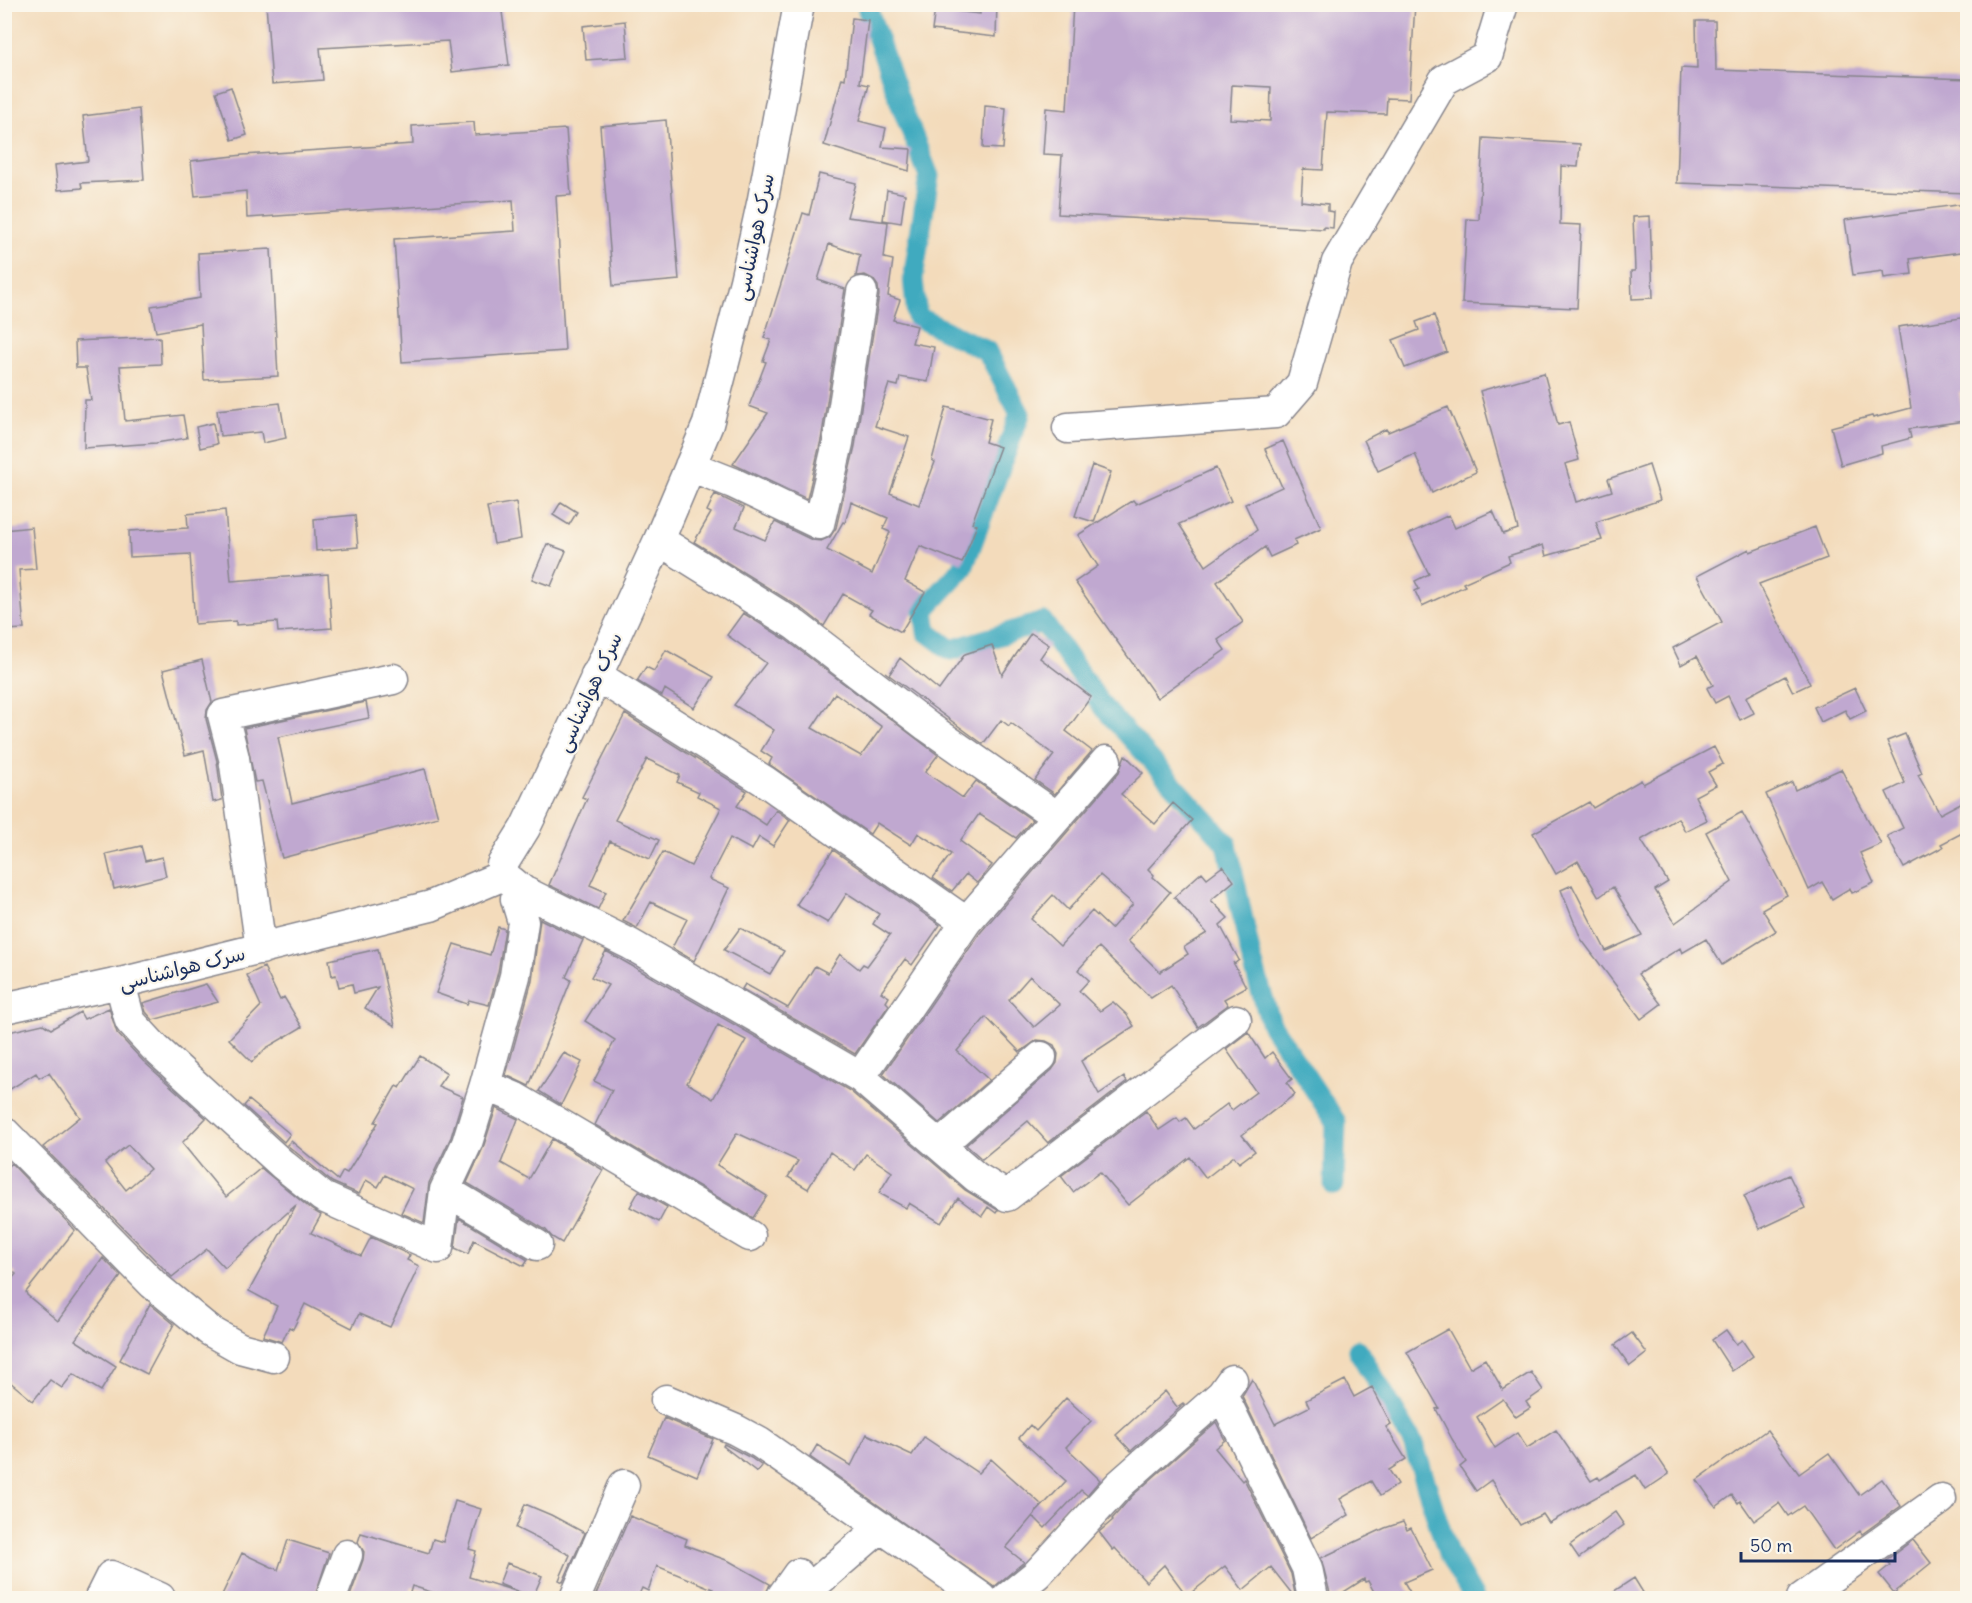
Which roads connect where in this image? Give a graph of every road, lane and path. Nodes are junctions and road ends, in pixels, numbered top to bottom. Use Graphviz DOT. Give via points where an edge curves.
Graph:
graph roads {
  1 [pos="799,4"];
  2 [pos="1503,4"];
  3 [pos="861,292"];
  4 [pos="1068,428"];
  5 [pos="690,466"];
  6 [pos="659,540"];
  7 [pos="596,675"];
  8 [pos="393,679"];
  9 [pos="1106,761"];
  10 [pos="1056,816"];
  11 [pos="514,883"];
  12 [pos="966,921"];
  13 [pos="261,949"];
  14 [pos="120,983"];
  15 [pos="4,1008"];
  16 [pos="1236,1020"];
  17 [pos="1041,1057"];
  18 [pos="860,1077"];
  19 [pos="486,1084"];
  20 [pos="4,1132"];
  21 [pos="940,1145"];
  22 [pos="445,1190"];
  23 [pos="750,1236"];
  24 [pos="537,1245"];
  25 [pos="274,1357"];
  26 [pos="666,1400"];
  27 [pos="624,1485"];
  28 [pos="1941,1499"];
  29 [pos="882,1527"];
  30 [pos="347,1555"];
  31 [pos="100,1599"];
  32 [pos="160,1599"];
  33 [pos="331,1599"];
  34 [pos="575,1599"];
  35 [pos="781,1599"];
  36 [pos="982,1599"];
  37 [pos="1007,1599"];
  38 [pos="1313,1599"];
  39 [pos="1802,1599"];
  1 -- 5 [label="street, سرک هواشناسی" via="745,281 708,424"];
  2 -- 4 [label="street" via="1487,57 1444,80 1336,262 1302,382 1276,413"];
  3 -- 5 [label="street" via="838,443 819,524"];
  5 -- 6 [label="street, سرک هواشناسی"];
  6 -- 7 [label="street, سرک هواشناسی"];
  6 -- 10 [label="street" via="795,625 927,726"];
  7 -- 11 [label="street, سرک هواشناسی" via="525,828 502,865"];
  7 -- 12 [label="street" via="766,782"];
  8 -- 13 [label="street" via="223,715 234,758"];
  9 -- 10 [label="street"];
  10 -- 12 [label="street"];
  11 -- 13 [label="street, سرک هواشناسی"];
  11 -- 18 [label="street" via="734,1002"];
  11 -- 19 [label="street" via="523,922 515,976"];
  12 -- 18 [label="street"];
  13 -- 14 [label="street, سرک هواشناسی"];
  14 -- 15 [label="street, سرک هواشناسی"];
  14 -- 22 [label="street" via="130,1020 155,1048 323,1197 438,1248"];
  16 -- 21 [label="street" via="1007,1196 976,1177"];
  17 -- 21 [label="street"];
  18 -- 21 [label="street"];
  19 -- 22 [label="street" via="467,1143"];
  19 -- 23 [label="street"];
  20 -- 25 [label="street" via="169,1297 210,1331 240,1348"];
  22 -- 24 [label="street"];
  26 -- 29 [label="street" via="760,1443"];
  27 -- 34 [label="street"];
  28 -- 39 [label="street"];
  29 -- 35 [label="street"];
  29 -- 36 [label="street"];
  30 -- 33 [label="street"];
  31 -- 32 [label="street" via="111,1576"];
  37 -- 38 [label="street" via="1037,1574 1120,1484 1227,1387 1307,1568"];
}
